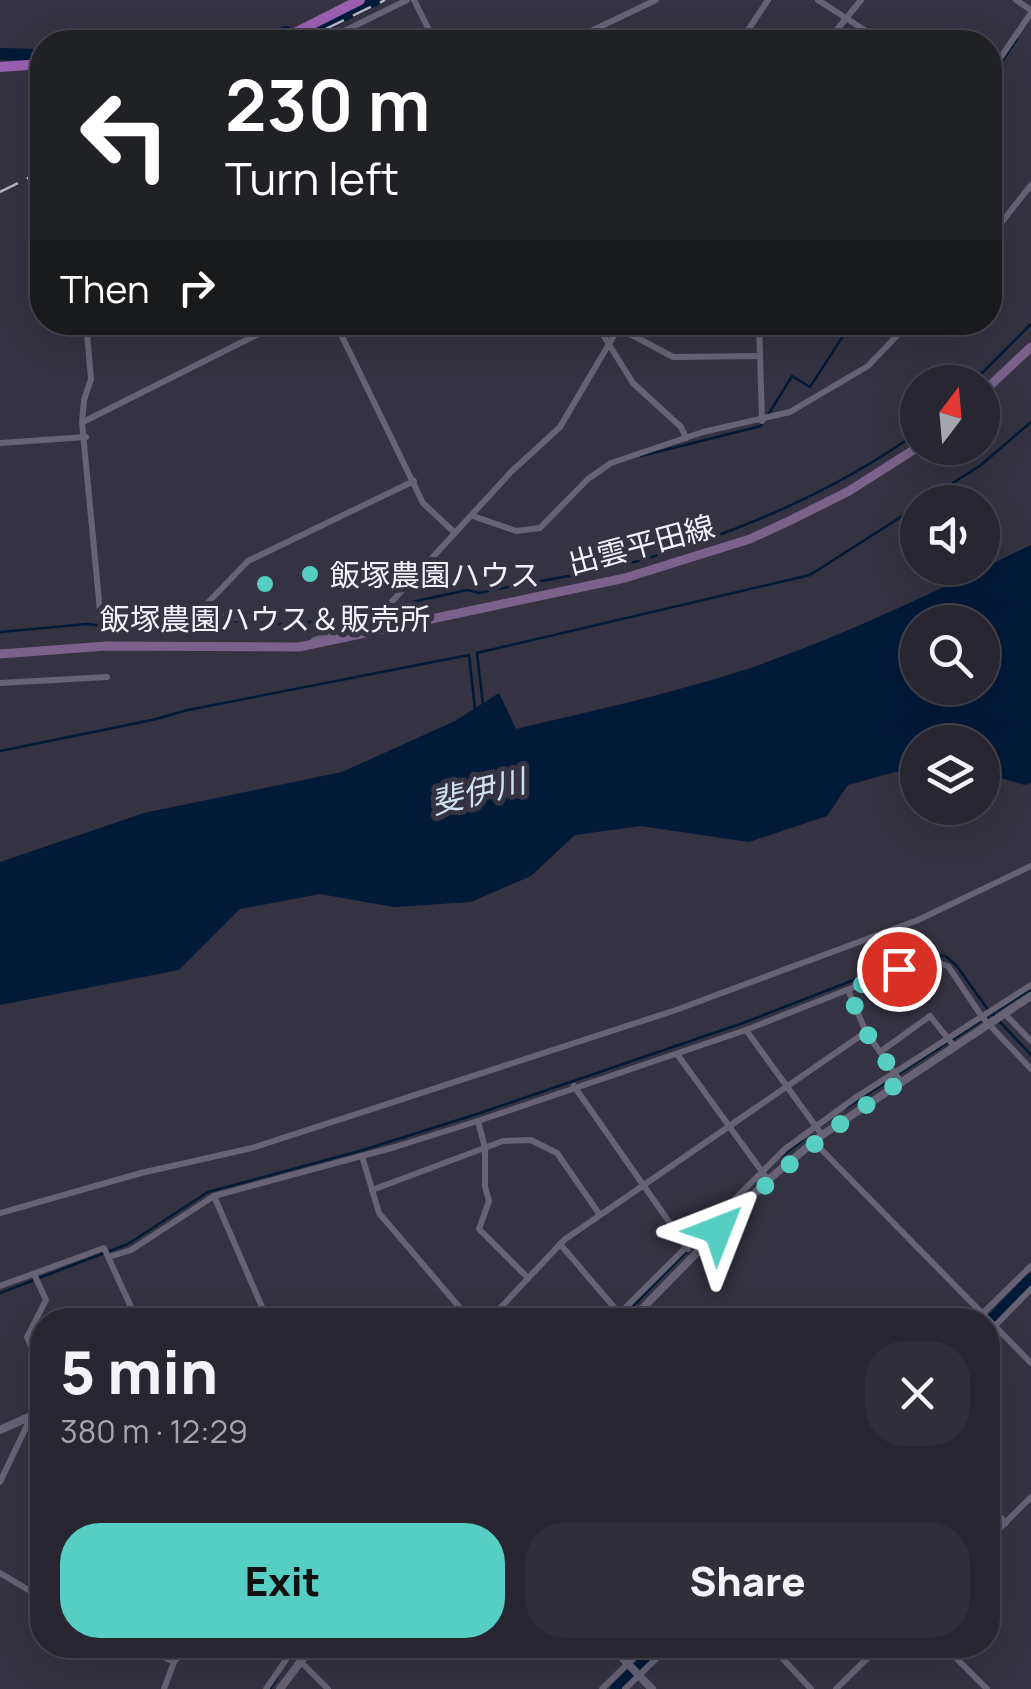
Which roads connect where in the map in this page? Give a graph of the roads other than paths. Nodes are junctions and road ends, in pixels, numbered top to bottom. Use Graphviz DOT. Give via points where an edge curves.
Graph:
graph roads {
  1 [pos="360,0"];
  2 [pos="411,0"];
  3 [pos="656,0"];
  4 [pos="768,0"];
  5 [pos="818,0"];
  6 [pos="861,0"];
  7 [pos="1016,0"];
  8 [pos="1031,12"];
  9 [pos="846,18"];
  10 [pos="300,30"];
  11 [pos="347,30"];
  12 [pos="427,30"];
  13 [pos="593,30"];
  14 [pos="748,30"];
  15 [pos="836,30"];
  16 [pos="864,30"];
  17 [pos="1002,55"];
  18 [pos="30,65"];
  19 [pos="0,67"];
  20 [pos="1031,185"];
  21 [pos="1002,222"];
  22 [pos="87,335"];
  23 [pos="256,335"];
  24 [pos="341,335"];
  25 [pos="603,335"];
  26 [pos="615,335"];
  27 [pos="626,335"];
  28 [pos="759,335"];
  29 [pos="898,335"];
  30 [pos="609,344"];
  31 [pos="1031,347"];
  32 [pos="760,356"];
  33 [pos="1000,376"];
  34 [pos="762,421"];
  35 [pos="82,422"];
  36 [pos="86,437"];
  37 [pos="686,438"];
  38 [pos="0,443"];
  39 [pos="900,458"];
  40 [pos="414,481"];
  41 [pos="473,516"];
  42 [pos="455,533"];
  43 [pos="196,615"];
  44 [pos="256,619"];
  45 [pos="298,647"];
  46 [pos="0,654"];
  47 [pos="107,677"];
  48 [pos="0,684"];
  49 [pos="1031,866"];
  50 [pos="1031,985"];
  51 [pos="848,990"];
  52 [pos="1031,996"];
  53 [pos="1004,1014"];
  54 [pos="985,1021"];
  55 [pos="746,1030"];
  56 [pos="866,1032"];
  57 [pos="1031,1041"];
  58 [pos="950,1042"];
  59 [pos="880,1052"];
  60 [pos="677,1054"];
  61 [pos="1031,1069"];
  62 [pos="894,1073"];
  63 [pos="900,1082"];
  64 [pos="574,1086"];
  65 [pos="787,1086"];
  66 [pos="478,1121"];
  67 [pos="730,1126"];
  68 [pos="816,1126"];
  69 [pos="822,1135"];
  70 [pos="814,1142"];
  71 [pos="486,1148"];
  72 [pos="362,1156"];
  73 [pos="761,1170"];
  74 [pos="768,1180"];
  75 [pos="643,1187"];
  76 [pos="372,1190"];
  77 [pos="214,1196"];
  78 [pos="0,1213"];
  79 [pos="600,1215"];
  80 [pos="560,1244"];
  81 [pos="686,1247"];
  82 [pos="692,1256"];
  83 [pos="110,1258"];
  84 [pos="1031,1266"];
  85 [pos="34,1274"];
  86 [pos="528,1278"];
  87 [pos="2,1288"];
  88 [pos="1031,1289"];
  89 [pos="42,1308"];
  90 [pos="132,1308"];
  91 [pos="262,1308"];
  92 [pos="460,1308"];
  93 [pos="500,1308"];
  94 [pos="614,1308"];
  95 [pos="631,1308"];
  96 [pos="633,1308"];
  97 [pos="973,1308"];
  98 [pos="991,1308"];
  99 [pos="1000,1321"];
  100 [pos="1000,1331"];
  101 [pos="1031,1363"];
  102 [pos="30,1417"];
  103 [pos="30,1420"];
  104 [pos="0,1430"];
  105 [pos="0,1482"];
  106 [pos="1031,1497"];
  107 [pos="1000,1517"];
  108 [pos="1006,1523"];
  109 [pos="1000,1529"];
  110 [pos="0,1573"];
  111 [pos="30,1591"];
  112 [pos="166,1658"];
  113 [pos="177,1658"];
  114 [pos="285,1658"];
  115 [pos="301,1658"];
  116 [pos="622,1658"];
  117 [pos="635,1658"];
  118 [pos="657,1658"];
  119 [pos="782,1658"];
  120 [pos="868,1658"];
  121 [pos="957,1658"];
  122 [pos="174,1662"];
  123 [pos="629,1665"];
  124 [pos="639,1675"];
  125 [pos="164,1689"];
  126 [pos="266,1689"];
  127 [pos="280,1689"];
  128 [pos="328,1689"];
  129 [pos="602,1689"];
  130 [pos="625,1689"];
  131 [pos="652,1689"];
  132 [pos="811,1689"];
  133 [pos="836,1689"];
  134 [pos="987,1689"];
  1 -- 10 [label="highway"];
  2 -- 11 [label="street"];
  2 -- 12 [label="street"];
  3 -- 13 [label="street"];
  4 -- 14 [label="street"];
  5 -- 9 [label="street"];
  6 -- 9 [label="street"];
  7 -- 8 [label="street"];
  8 -- 17 [label="street"];
  9 -- 15 [label="street"];
  9 -- 16 [label="street"];
  18 -- 19 [label="highway"];
  20 -- 21 [label="street"];
  22 -- 35 [label="street" via="91,379"];
  23 -- 35 [label="street"];
  24 -- 40 [label="street"];
  25 -- 30 [label="street"];
  26 -- 30 [label="street"];
  27 -- 32 [label="street" via="673,357"];
  28 -- 32 [label="street"];
  29 -- 34 [label="street" via="868,366"];
  30 -- 37 [label="street" via="633,384"];
  30 -- 41 [label="street" via="560,428"];
  31 -- 33 [label="main road"];
  32 -- 34 [label="street"];
  34 -- 37 [label="street"];
  35 -- 36 [label="street"];
  36 -- 38 [label="street"];
  36 -- 43 [label="street" via="101,622"];
  37 -- 41 [label="street" via="611,462 540,528 516,530"];
  39 -- 45 [label="main road, 出雲平田線" via="789,522 665,568"];
  40 -- 42 [label="street" via="423,503"];
  40 -- 43 [label="street" via="248,561"];
  41 -- 42 [label="street"];
  42 -- 45 [label="street" via="375,620"];
  43 -- 44 [label="street"];
  45 -- 46 [label="main road, 出雲平田線" via="106,646"];
  47 -- 48 [label="street"];
  49 -- 78 [label="street" via="918,920 676,1010 252,1148"];
  50 -- 54 [label="street"];
  51 -- 54 [label="street" via="935,959 948,966"];
  51 -- 55 [label="street"];
  51 -- 56 [label="street"];
  52 -- 53 [label="street"];
  53 -- 54 [label="street"];
  53 -- 57 [label="street"];
  54 -- 58 [label="street"];
  54 -- 61 [label="street"];
  55 -- 60 [label="street"];
  55 -- 65 [label="street"];
  56 -- 59 [label="street"];
  56 -- 65 [label="street"];
  58 -- 59 [label="street" via="930,1016"];
  58 -- 62 [label="street"];
  58 -- 63 [label="street"];
  59 -- 62 [label="street"];
  60 -- 64 [label="street"];
  60 -- 67 [label="street"];
  62 -- 63 [label="street"];
  62 -- 68 [label="street"];
  63 -- 69 [label="street"];
  64 -- 66 [label="street"];
  64 -- 75 [label="street"];
  65 -- 67 [label="street"];
  65 -- 68 [label="street"];
  66 -- 71 [label="street"];
  66 -- 72 [label="street"];
  67 -- 73 [label="street"];
  67 -- 75 [label="street"];
  68 -- 69 [label="street"];
  68 -- 73 [label="street"];
  69 -- 70 [label="street"];
  70 -- 74 [label="street"];
  70 -- 97 [label="street"];
  71 -- 76 [label="street"];
  71 -- 79 [label="street" via="531,1140 558,1154"];
  71 -- 86 [label="street" via="489,1202 479,1229"];
  72 -- 76 [label="street"];
  72 -- 77 [label="street"];
  73 -- 74 [label="street"];
  73 -- 81 [label="street"];
  74 -- 82 [label="street"];
  75 -- 79 [label="street"];
  75 -- 81 [label="street"];
  76 -- 92 [label="street" via="379,1213"];
  77 -- 83 [label="street"];
  77 -- 91 [label="street"];
  79 -- 80 [label="street"];
  80 -- 86 [label="street"];
  80 -- 94 [label="street"];
  81 -- 82 [label="street"];
  81 -- 95 [label="street"];
  82 -- 96 [label="street"];
  83 -- 85 [label="street" via="104,1248"];
  83 -- 90 [label="street"];
  84 -- 98 [label="street"];
  85 -- 87 [label="street"];
  85 -- 89 [label="street" via="46,1300"];
  86 -- 93 [label="street"];
  88 -- 99 [label="street"];
  100 -- 101 [label="street"];
  102 -- 104 [label="street"];
  103 -- 105 [label="street"];
  106 -- 108 [label="street"];
  107 -- 108 [label="street"];
  108 -- 109 [label="street"];
  110 -- 111 [label="street"];
  112 -- 122 [label="street"];
  113 -- 122 [label="street"];
  114 -- 126 [label="street"];
  115 -- 127 [label="street"];
  115 -- 128 [label="street"];
  116 -- 123 [label="street"];
  117 -- 123 [label="street"];
  118 -- 124 [label="street"];
  119 -- 132 [label="street"];
  120 -- 133 [label="street"];
  121 -- 134 [label="street"];
  122 -- 125 [label="street"];
  123 -- 124 [label="street"];
  123 -- 129 [label="street"];
  124 -- 130 [label="street"];
  124 -- 131 [label="street"];
}
